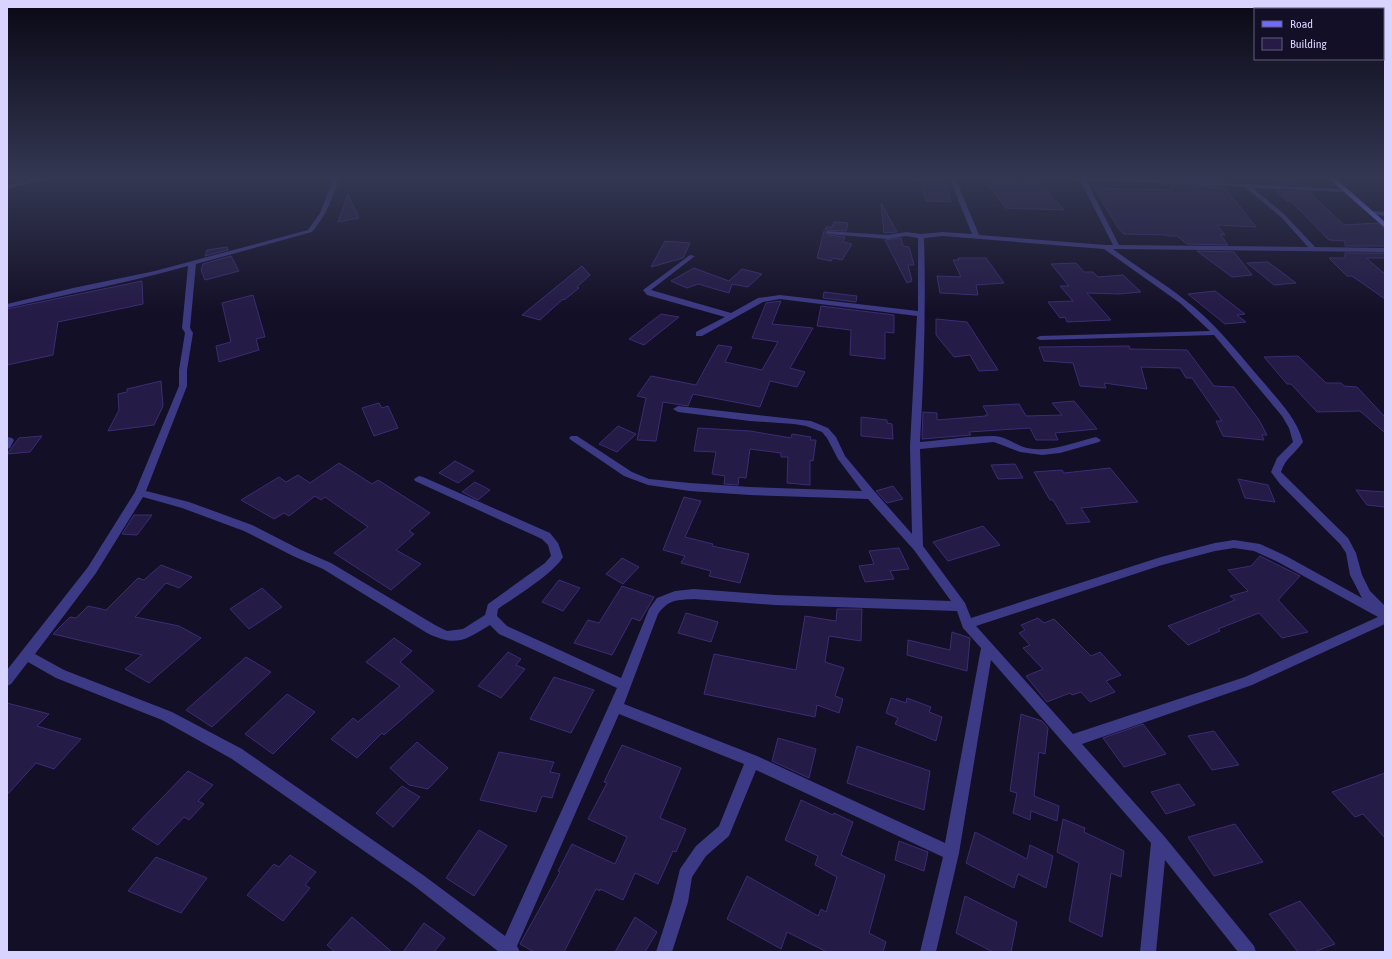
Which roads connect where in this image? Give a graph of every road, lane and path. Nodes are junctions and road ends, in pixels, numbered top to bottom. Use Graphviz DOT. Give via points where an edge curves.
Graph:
graph roads {
  1 [pos="318,222"];
  2 [pos="970,222"];
  3 [pos="1104,222"];
  4 [pos="1288,222"];
  5 [pos="828,232"];
  6 [pos="921,236"];
  7 [pos="976,236"];
  8 [pos="1106,247"];
  9 [pos="1117,247"];
  10 [pos="1313,249"];
  11 [pos="1385,250"];
  12 [pos="692,256"];
  13 [pos="192,264"];
  14 [pos="7,306"];
  15 [pos="921,314"];
  16 [pos="731,316"];
  17 [pos="1217,333"];
  18 [pos="699,334"];
  19 [pos="1040,338"];
  20 [pos="678,409"];
  21 [pos="574,438"];
  22 [pos="7,440"];
  23 [pos="1096,440"];
  24 [pos="7,446"];
  25 [pos="915,446"];
  26 [pos="419,479"];
  27 [pos="140,493"];
  28 [pos="871,495"];
  29 [pos="918,547"];
  30 [pos="961,606"];
  31 [pos="1385,616"];
  32 [pos="491,618"];
  33 [pos="967,624"];
  34 [pos="987,646"];
  35 [pos="26,656"];
  36 [pos="7,680"];
  37 [pos="624,685"];
  38 [pos="616,707"];
  39 [pos="1073,741"];
  40 [pos="752,761"];
  41 [pos="1159,841"];
  42 [pos="951,853"];
  43 [pos="510,950"];
  44 [pos="664,952"];
  45 [pos="928,952"];
  46 [pos="1148,952"];
  47 [pos="1248,952"];
  1 -- 13 [label="street" via="310,231"];
  2 -- 7 [label="street"];
  3 -- 9 [label="street"];
  4 -- 10 [label="street"];
  5 -- 6 [label="street" via="874,237 906,234"];
  6 -- 7 [label="street"];
  6 -- 15 [label="street"];
  7 -- 8 [label="street"];
  8 -- 9 [label="street"];
  8 -- 17 [label="street" via="1129,265 1168,289"];
  9 -- 10 [label="street"];
  10 -- 11 [label="street"];
  12 -- 16 [label="street" via="647,290"];
  13 -- 14 [label="street"];
  13 -- 27 [label="street" via="186,328 189,333 182,386"];
  15 -- 16 [label="street" via="780,297 761,300"];
  15 -- 25 [label="street"];
  16 -- 18 [label="street"];
  17 -- 19 [label="street"];
  17 -- 31 [label="street" via="1282,411 1297,433 1298,442 1278,463 1276,472 1344,541 1366,594"];
  20 -- 28 [label="street" via="808,423 825,430 841,457"];
  21 -- 28 [label="street" via="628,474 648,482 750,491"];
  22 -- 24 [label="street"];
  23 -- 25 [label="street" via="1054,451 1024,450 994,439"];
  25 -- 29 [label="street"];
  26 -- 32 [label="street" via="546,536 553,543 557,557 549,566 492,607"];
  27 -- 32 [label="street" via="185,505 248,528 327,566 446,636 465,634"];
  27 -- 35 [label="street" via="92,570"];
  28 -- 29 [label="street"];
  29 -- 30 [label="street"];
  30 -- 33 [label="street"];
  30 -- 37 [label="street" via="775,600 694,594 675,596 661,600 653,612"];
  31 -- 33 [label="street" via="1282,559 1256,547 1234,544 1161,561"];
  31 -- 39 [label="street" via="1248,681"];
  32 -- 37 [label="street" via="503,630"];
  33 -- 34 [label="street"];
  34 -- 39 [label="street"];
  34 -- 42 [label="street"];
  35 -- 36 [label="street"];
  35 -- 43 [label="street" via="60,674 167,716 237,754 418,880"];
  37 -- 38 [label="street"];
  38 -- 40 [label="street"];
  38 -- 43 [label="street"];
  39 -- 41 [label="street"];
  40 -- 42 [label="street"];
  40 -- 44 [label="street" via="724,832 701,851 685,874 680,902"];
  41 -- 46 [label="street"];
  41 -- 47 [label="street"];
  42 -- 45 [label="street"];
}
